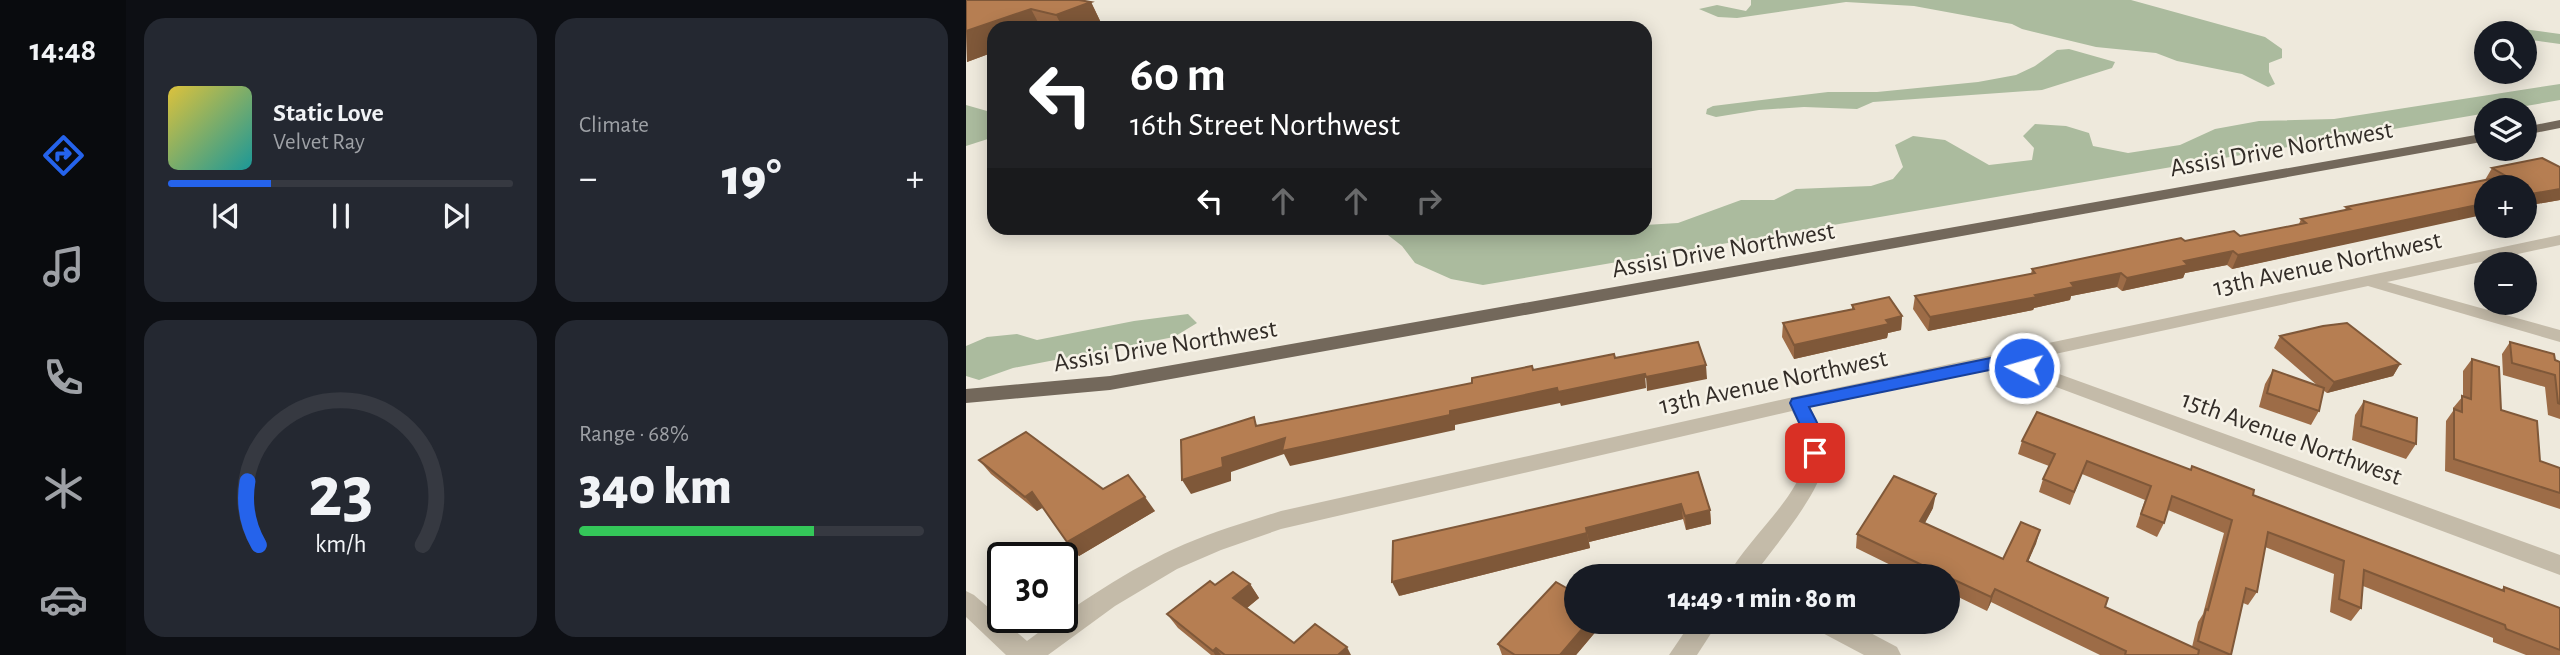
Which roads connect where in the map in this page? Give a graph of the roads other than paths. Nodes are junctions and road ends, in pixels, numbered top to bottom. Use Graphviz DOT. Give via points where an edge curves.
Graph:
graph roads {
  1 [pos="2560,124"];
  2 [pos="2537,129"];
  3 [pos="2474,140"];
  4 [pos="2560,240"];
  5 [pos="2371,282"];
  6 [pos="2560,336"];
  7 [pos="2005,361"];
  8 [pos="968,397"];
  9 [pos="1798,403"];
  10 [pos="1748,564"];
  11 [pos="2560,565"];
  12 [pos="966,603"];
  13 [pos="1697,634"];
  14 [pos="1848,634"];
  15 [pos="1026,655"];
  16 [pos="1682,655"];
  17 [pos="1888,655"];
  1 -- 2 [label="main road"];
  3 -- 8 [label="main road, Assisi Drive Northwest" via="1110,383"];
  4 -- 5 [label="street, 13th Avenue Northwest"];
  5 -- 6 [label="street"];
  5 -- 7 [label="street, 13th Avenue Northwest"];
  7 -- 9 [label="street, 13th Avenue Northwest"];
  7 -- 11 [label="street, 15th Avenue Northwest"];
  9 -- 10 [label="street" via="1811,429 1814,467"];
  9 -- 15 [label="street, 13th Avenue Northwest" via="1281,520 1191,552 1146,575"];
  12 -- 15 [label="street"];
  13 -- 16 [label="street"];
  14 -- 17 [label="street"];
}
